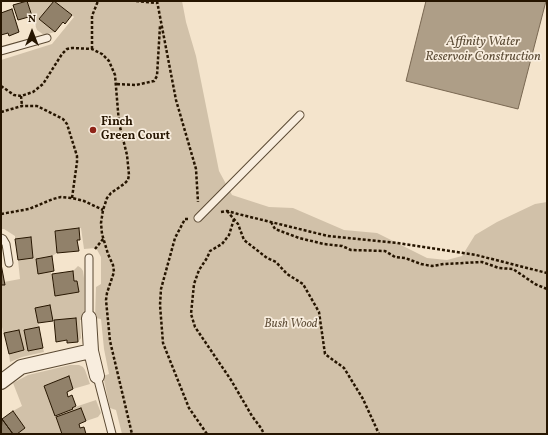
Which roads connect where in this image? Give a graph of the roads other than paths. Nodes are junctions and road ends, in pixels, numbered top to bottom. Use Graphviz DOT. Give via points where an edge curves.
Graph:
graph roads {
  1 [pos="47,38"];
  2 [pos="1,51"];
  3 [pos="300,115"];
  4 [pos="198,218"];
  5 [pos="1,238"];
  6 [pos="89,258"];
  7 [pos="9,264"];
  8 [pos="89,318"];
  9 [pos="91,351"];
  10 [pos="97,376"];
  11 [pos="1,382"];
  12 [pos="112,434"];
  1 -- 2 [label="lane"];
  3 -- 4 [label="lane"];
  5 -- 7 [label="lane" via="6,244"];
  6 -- 8 [label="lane"];
  8 -- 9 [label="street"];
  9 -- 10 [label="street"];
  9 -- 11 [label="street" via="15,370"];
  10 -- 12 [label="lane"];
}
